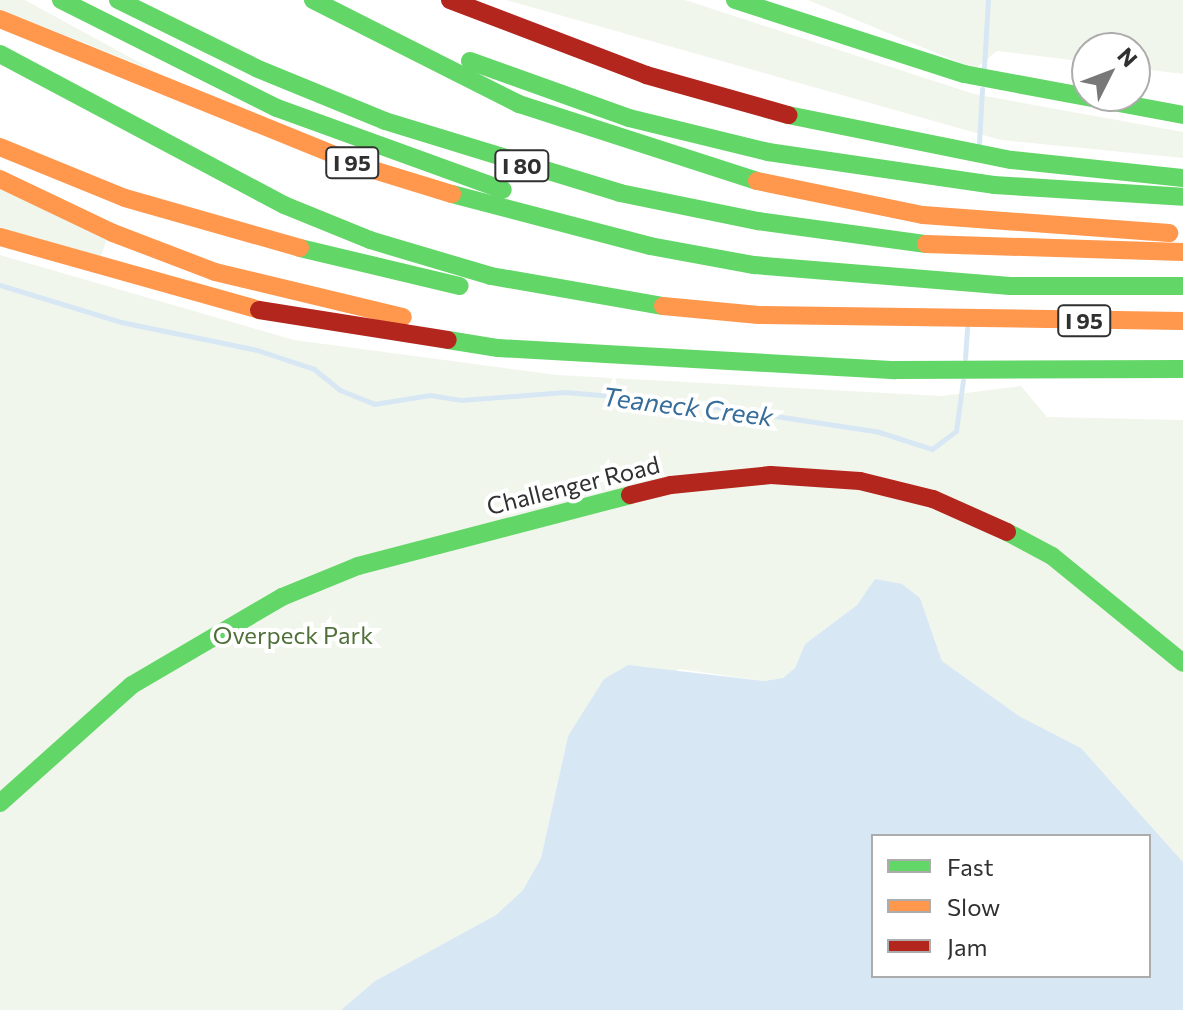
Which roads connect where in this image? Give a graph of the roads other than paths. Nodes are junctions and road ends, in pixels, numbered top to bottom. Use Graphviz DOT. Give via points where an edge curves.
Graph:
graph roads {
  1 [pos="61,0"];
  2 [pos="118,0"];
  3 [pos="313,0"];
  4 [pos="335,0"];
  5 [pos="450,0"];
  6 [pos="743,2"];
  7 [pos="0,19"];
  8 [pos="0,54"];
  9 [pos="1183,115"];
  10 [pos="0,147"];
  11 [pos="1183,178"];
  12 [pos="0,179"];
  13 [pos="1183,197"];
  14 [pos="1183,234"];
  15 [pos="0,237"];
  16 [pos="1183,252"];
  17 [pos="720,260"];
  18 [pos="1183,286"];
  19 [pos="622,302"];
  20 [pos="1183,321"];
  21 [pos="674,358"];
  22 [pos="1183,369"];
  23 [pos="1183,663"];
  24 [pos="0,803"];
  1 -- 17 [label="main road, I 80" via="190,68 309,121 477,181 625,222"];
  2 -- 16 [label="main road, I 80" via="321,95 530,169 725,215 952,246"];
  3 -- 14 [label="main road" via="486,89 622,143 782,190 954,218"];
  4 -- 13 [label="main road" via="494,71 629,118 768,152 956,181"];
  5 -- 11 [label="main road" via="545,39 714,96 958,151"];
  6 -- 9 [label="main road" via="964,74"];
  7 -- 17 [label="main road, I 95" via="196,103 403,180 563,226"];
  8 -- 19 [label="main road, I 95" via="243,186 327,224 458,267"];
  10 -- 19 [label="main road" via="136,202 295,250 518,296"];
  12 -- 21 [label="main road" via="145,247 251,283 452,326"];
  15 -- 21 [label="main road" via="171,289 315,322 548,354"];
  17 -- 18 [label="main road, I 95" via="950,283"];
  19 -- 20 [label="main road, I 95" via="759,315"];
  21 -- 22 [label="main road" via="982,371"];
  23 -- 24 [label="main road, Challenger Road" via="1076,573 977,516 860,481 771,475 724,478 671,485 441,542 358,566 282,597 132,685"];
}
